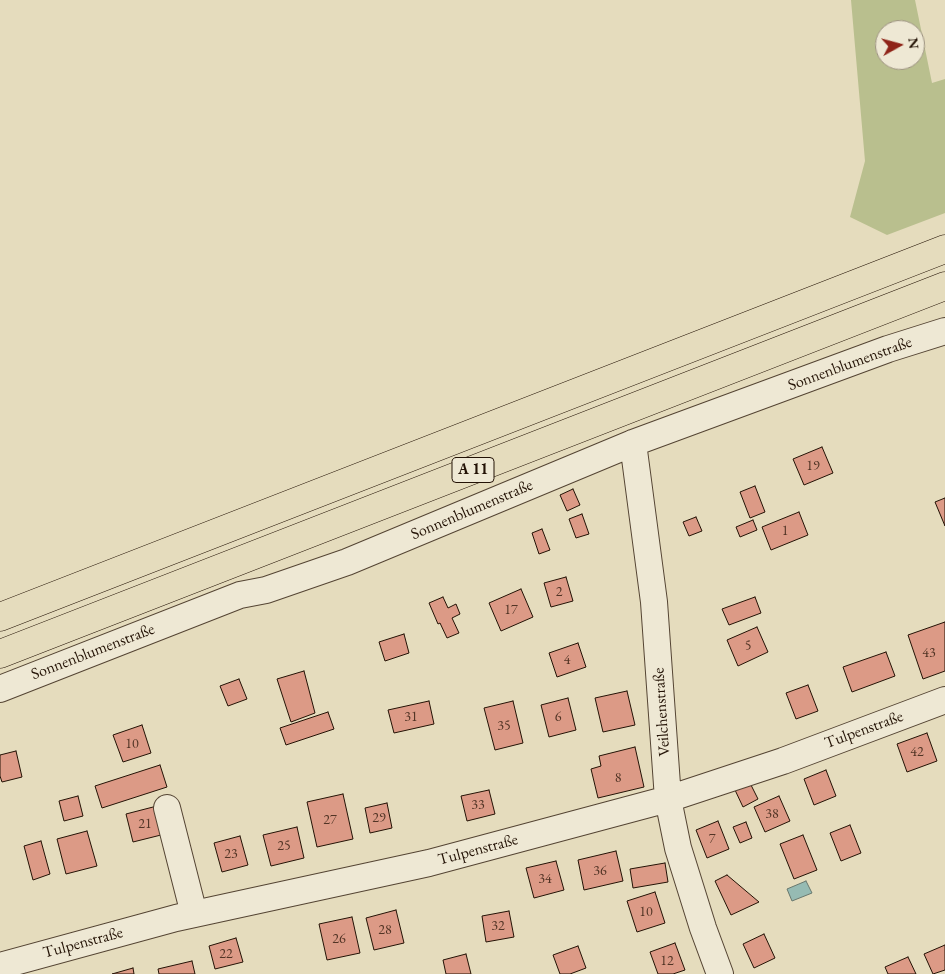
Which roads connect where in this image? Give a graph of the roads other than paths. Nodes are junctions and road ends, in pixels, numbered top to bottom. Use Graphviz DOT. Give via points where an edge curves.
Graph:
graph roads {
  1 [pos="945,249"];
  2 [pos="945,286"];
  3 [pos="945,331"];
  4 [pos="633,443"];
  5 [pos="0,617"];
  6 [pos="0,654"];
  7 [pos="0,689"];
  8 [pos="945,700"];
  9 [pos="668,799"];
  10 [pos="167,808"];
  11 [pos="194,914"];
  12 [pos="0,966"];
  13 [pos="720,974"];
  1 -- 5 [label="highway, A 11"];
  2 -- 6 [label="highway, A 11"];
  3 -- 4 [label="street, Sonnenblumenstraße"];
  4 -- 7 [label="street, Sonnenblumenstraße" via="347,562 266,590 240,595"];
  4 -- 9 [label="street, Veilchenstraße" via="654,602"];
  8 -- 9 [label="street, Tulpenstraße" via="783,761"];
  9 -- 11 [label="street, Tulpenstraße" via="429,863"];
  9 -- 13 [label="street, Veilchenstraße" via="678,848"];
  10 -- 11 [label="street"];
  11 -- 12 [label="street, Tulpenstraße"];
}
